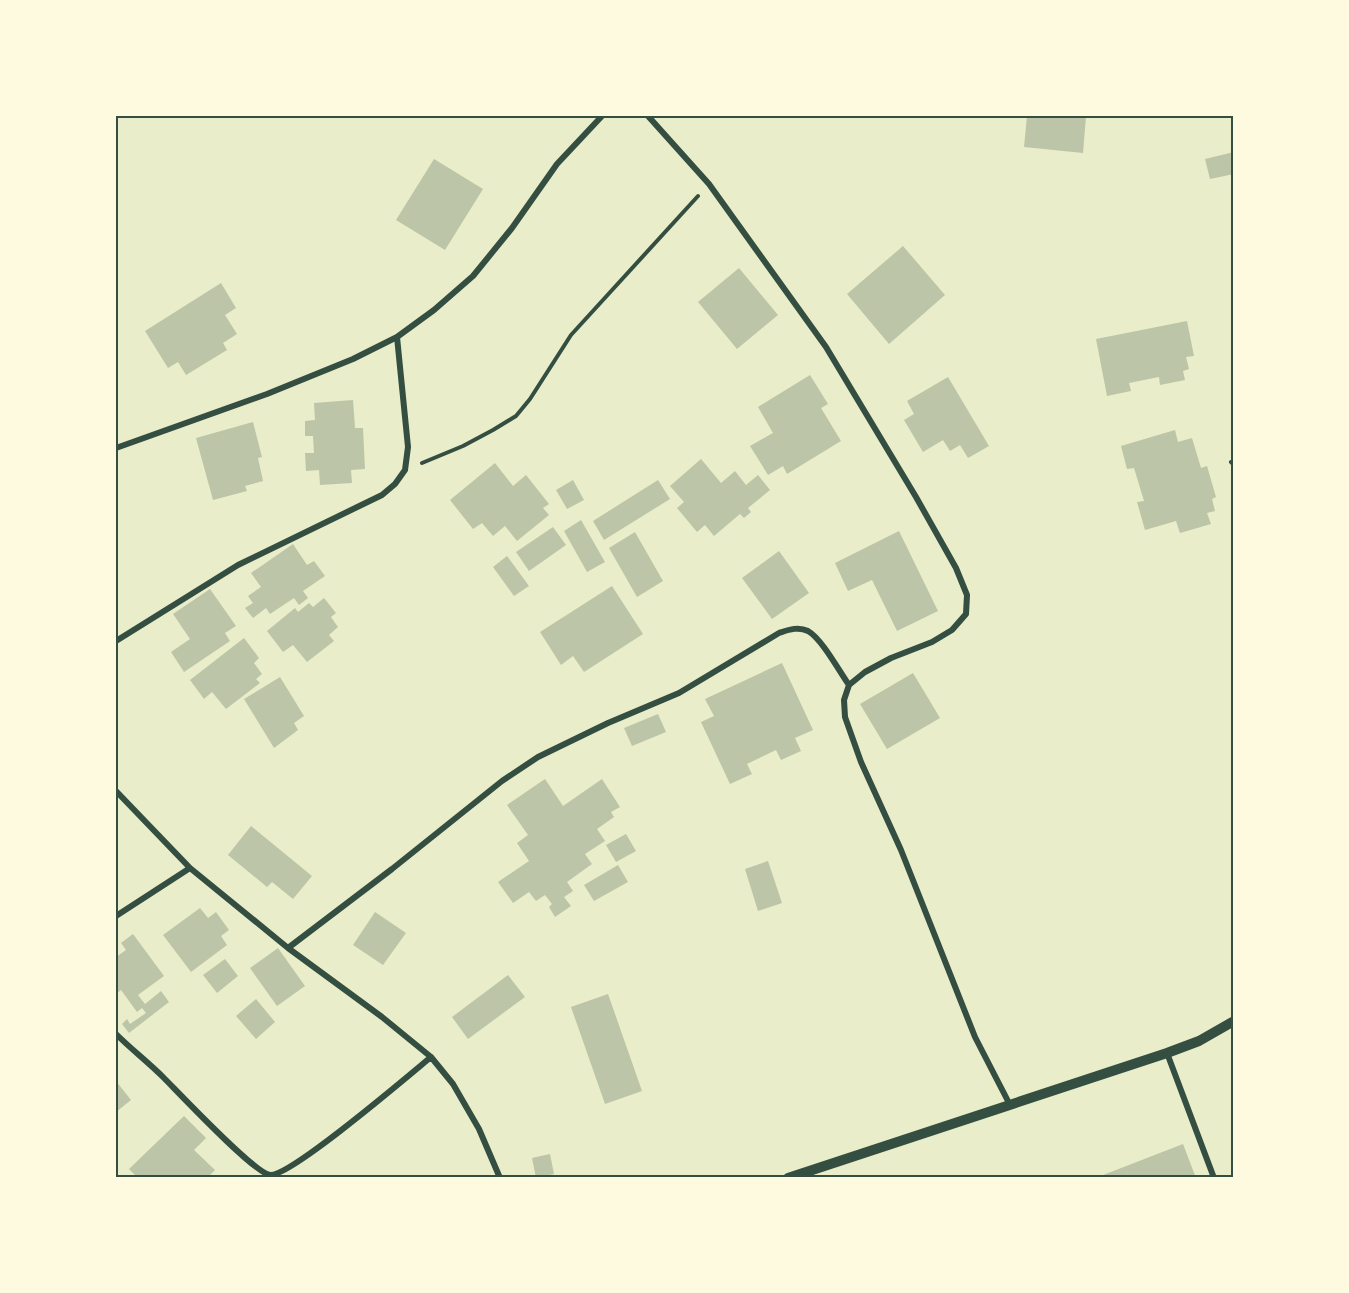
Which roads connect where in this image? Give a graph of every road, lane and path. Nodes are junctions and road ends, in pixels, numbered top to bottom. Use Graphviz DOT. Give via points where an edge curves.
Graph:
graph roads {
  1 [pos="602,116"];
  2 [pos="648,116"];
  3 [pos="709,184"];
  4 [pos="397,337"];
  5 [pos="116,448"];
  6 [pos="405,470"];
  7 [pos="116,640"];
  8 [pos="849,685"];
  9 [pos="116,791"];
  10 [pos="190,868"];
  11 [pos="116,916"];
  12 [pos="288,948"];
  13 [pos="1233,1022"];
  14 [pos="116,1034"];
  15 [pos="1167,1053"];
  16 [pos="431,1057"];
  17 [pos="1010,1106"];
  18 [pos="500,1178"];
  19 [pos="788,1178"];
  20 [pos="1214,1178"];
  1 -- 4 [label="street" via="557,164 473,276"];
  2 -- 3 [label="street"];
  3 -- 6 [label="path" via="570,335 516,416 463,446"];
  3 -- 8 [label="street" via="826,347 916,496 967,595 966,614 952,630 891,658"];
  4 -- 5 [label="street" via="267,394"];
  4 -- 6 [label="street" via="408,447"];
  6 -- 7 [label="street" via="382,495 238,565"];
  8 -- 12 [label="street" via="808,631 795,628 779,633 678,693 538,758 502,781"];
  8 -- 17 [label="street" via="844,700 845,717 861,762 901,850 975,1037"];
  9 -- 10 [label="street"];
  10 -- 11 [label="street"];
  10 -- 12 [label="street"];
  12 -- 16 [label="street"];
  13 -- 15 [label="street"];
  14 -- 16 [label="street" via="242,1155 270,1175 310,1154"];
  15 -- 17 [label="street"];
  15 -- 20 [label="street"];
  16 -- 18 [label="street" via="453,1084 479,1128"];
  17 -- 19 [label="street"];
}
